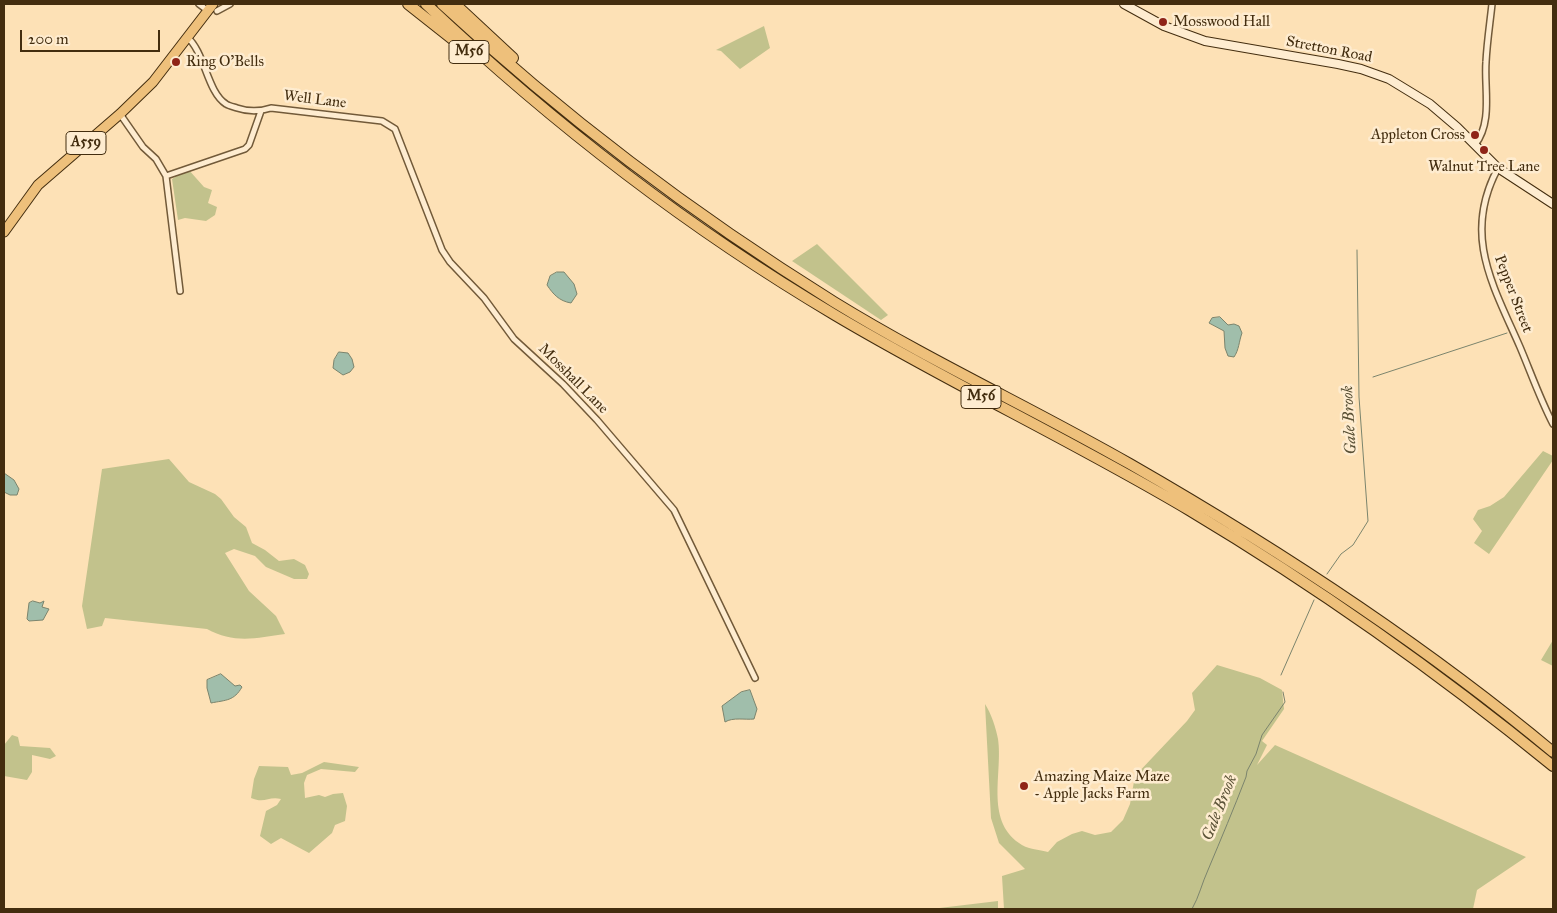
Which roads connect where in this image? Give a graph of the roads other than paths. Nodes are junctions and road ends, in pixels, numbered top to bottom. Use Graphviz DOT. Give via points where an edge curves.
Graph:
graph roads {
  1 [pos="199,4"];
  2 [pos="230,4"];
  3 [pos="408,4"];
  4 [pos="426,4"];
  5 [pos="442,4"];
  6 [pos="455,4"];
  7 [pos="1124,4"];
  8 [pos="1492,4"];
  9 [pos="212,8"];
  10 [pos="187,37"];
  11 [pos="532,97"];
  12 [pos="261,111"];
  13 [pos="564,111"];
  14 [pos="120,114"];
  15 [pos="360,119"];
  16 [pos="1474,145"];
  17 [pos="1498,168"];
  18 [pos="166,176"];
  19 [pos="1553,204"];
  20 [pos="4,232"];
  21 [pos="180,291"];
  22 [pos="1553,424"];
  23 [pos="755,678"];
  24 [pos="1553,752"];
  25 [pos="1553,766"];
  1 -- 9 [label="street"];
  2 -- 9 [label="street"];
  3 -- 11 [label="highway, M56" via="507,82"];
  4 -- 11 [label="highway, M56"];
  5 -- 13 [label="highway, M56"];
  6 -- 13 [label="highway, M56" via="539,82"];
  7 -- 16 [label="main road, Stretton Road" via="1164,26 1205,41 1378,74 1430,104"];
  8 -- 16 [label="street" via="1485,64 1485,119"];
  9 -- 10 [label="main road, A559"];
  10 -- 12 [label="street, Well Lane" via="226,104 245,111"];
  10 -- 14 [label="main road, A559" via="154,82"];
  11 -- 25 [label="highway, M56" via="653,193 761,268 833,314 1124,472 1250,547 1395,645"];
  12 -- 15 [label="street, Well Lane" via="271,108"];
  12 -- 18 [label="street" via="250,146"];
  13 -- 24 [label="highway, M56" via="740,242 837,304 1127,462 1271,549 1400,635"];
  14 -- 18 [label="street"];
  14 -- 20 [label="main road, A559" via="38,185"];
  15 -- 23 [label="street, Mosshall Lane" via="382,121 395,129 442,250 450,262 484,298 514,339 597,420 674,510"];
  16 -- 17 [label="main road, Stretton Road"];
  17 -- 19 [label="main road, Stretton Road"];
  17 -- 22 [label="street, Pepper Street" via="1483,208 1482,245 1494,287"];
  18 -- 21 [label="street"];
}
